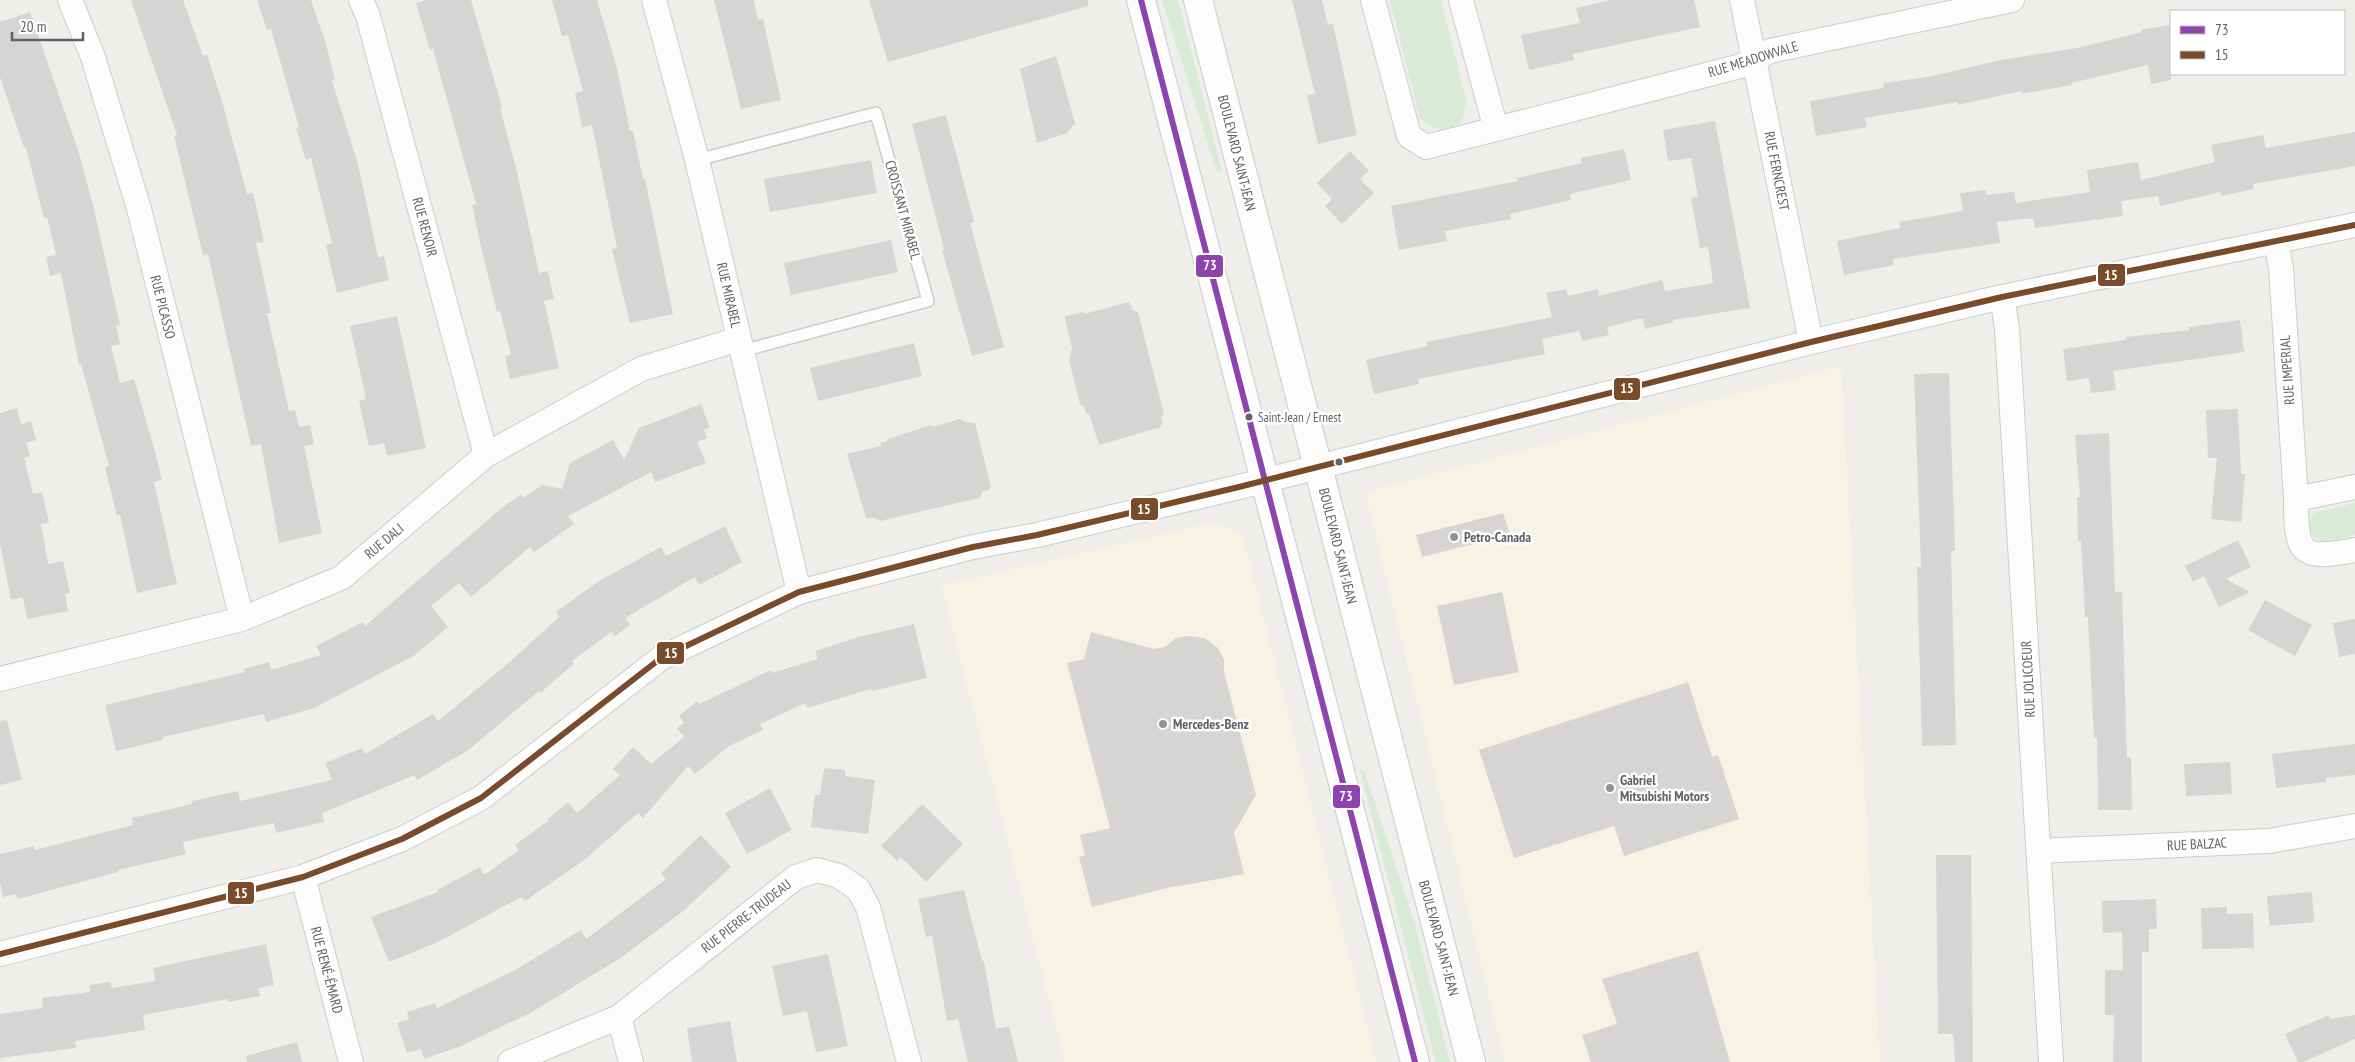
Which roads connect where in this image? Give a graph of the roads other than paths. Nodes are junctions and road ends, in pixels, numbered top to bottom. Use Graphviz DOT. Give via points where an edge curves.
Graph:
graph roads {
  1 [pos="70,0"];
  2 [pos="361,0"];
  3 [pos="654,0"];
  4 [pos="1141,0"];
  5 [pos="1198,0"];
  6 [pos="1373,0"];
  7 [pos="1461,0"];
  8 [pos="1742,0"];
  9 [pos="2012,0"];
  10 [pos="1754,60"];
  11 [pos="1496,129"];
  12 [pos="697,160"];
  13 [pos="2355,225"];
  14 [pos="2276,241"];
  15 [pos="2002,297"];
  16 [pos="1811,342"];
  17 [pos="741,345"];
  18 [pos="486,454"];
  19 [pos="1318,466"];
  20 [pos="1264,480"];
  21 [pos="2355,487"];
  22 [pos="2296,499"];
  23 [pos="2355,550"];
  24 [pos="799,592"];
  25 [pos="242,619"];
  26 [pos="0,679"];
  27 [pos="2355,826"];
  28 [pos="2038,851"];
  29 [pos="303,877"];
  30 [pos="0,954"];
  31 [pos="619,1016"];
  32 [pos="351,1062"];
  33 [pos="510,1062"];
  34 [pos="632,1062"];
  35 [pos="909,1062"];
  36 [pos="1415,1062"];
  37 [pos="1471,1062"];
  38 [pos="2051,1062"];
  1 -- 25 [label="street, RUE PICASSO" via="93,57 139,209"];
  2 -- 18 [label="street, RUE RENOIR"];
  3 -- 12 [label="street, RUE MIRABEL"];
  4 -- 20 [label="main road"];
  5 -- 19 [label="main road, BOULEVARD SAINT-JEAN"];
  6 -- 11 [label="street, RUE MEADOWVALE" via="1409,136 1426,147"];
  7 -- 11 [label="street"];
  8 -- 10 [label="street, RUE FERNCREST"];
  9 -- 10 [label="street, RUE MEADOWVALE" via="1784,48"];
  10 -- 11 [label="street, RUE MEADOWVALE"];
  10 -- 16 [label="street, RUE FERNCREST"];
  12 -- 17 [label="street, RUE MIRABEL"];
  12 -- 17 [label="lane, CROISSANT MIRABEL" via="876,113 928,300"];
  13 -- 14 [label="street"];
  14 -- 15 [label="street"];
  14 -- 22 [label="street, RUE IMPERIAL" via="2281,268"];
  15 -- 16 [label="street"];
  15 -- 28 [label="street, RUE JOLICOEUR"];
  16 -- 19 [label="street"];
  17 -- 18 [label="street, RUE DALI" via="641,369"];
  17 -- 24 [label="street, RUE MIRABEL"];
  18 -- 25 [label="street, RUE DALI" via="341,578"];
  19 -- 20 [label="street"];
  19 -- 37 [label="main road, BOULEVARD SAINT-JEAN"];
  20 -- 24 [label="street" via="1037,536 973,547"];
  20 -- 36 [label="main road"];
  21 -- 22 [label="street"];
  22 -- 23 [label="street, RUE IMPERIAL" via="2296,533 2307,551 2327,556"];
  24 -- 29 [label="street" via="661,658 481,798 402,839"];
  25 -- 26 [label="street, RUE DALI"];
  27 -- 28 [label="street, RUE BALZAC" via="2269,841"];
  28 -- 38 [label="street, RUE JOLICOEUR"];
  29 -- 30 [label="street"];
  29 -- 32 [label="street, RUE RENÉ-ÉMARD"];
  31 -- 33 [label="street, RUE PIERRE-TRUDEAU"];
  31 -- 34 [label="street"];
  31 -- 35 [label="street, RUE PIERRE-TRUDEAU" via="796,877 818,870 839,876 858,889 868,907"];
}
